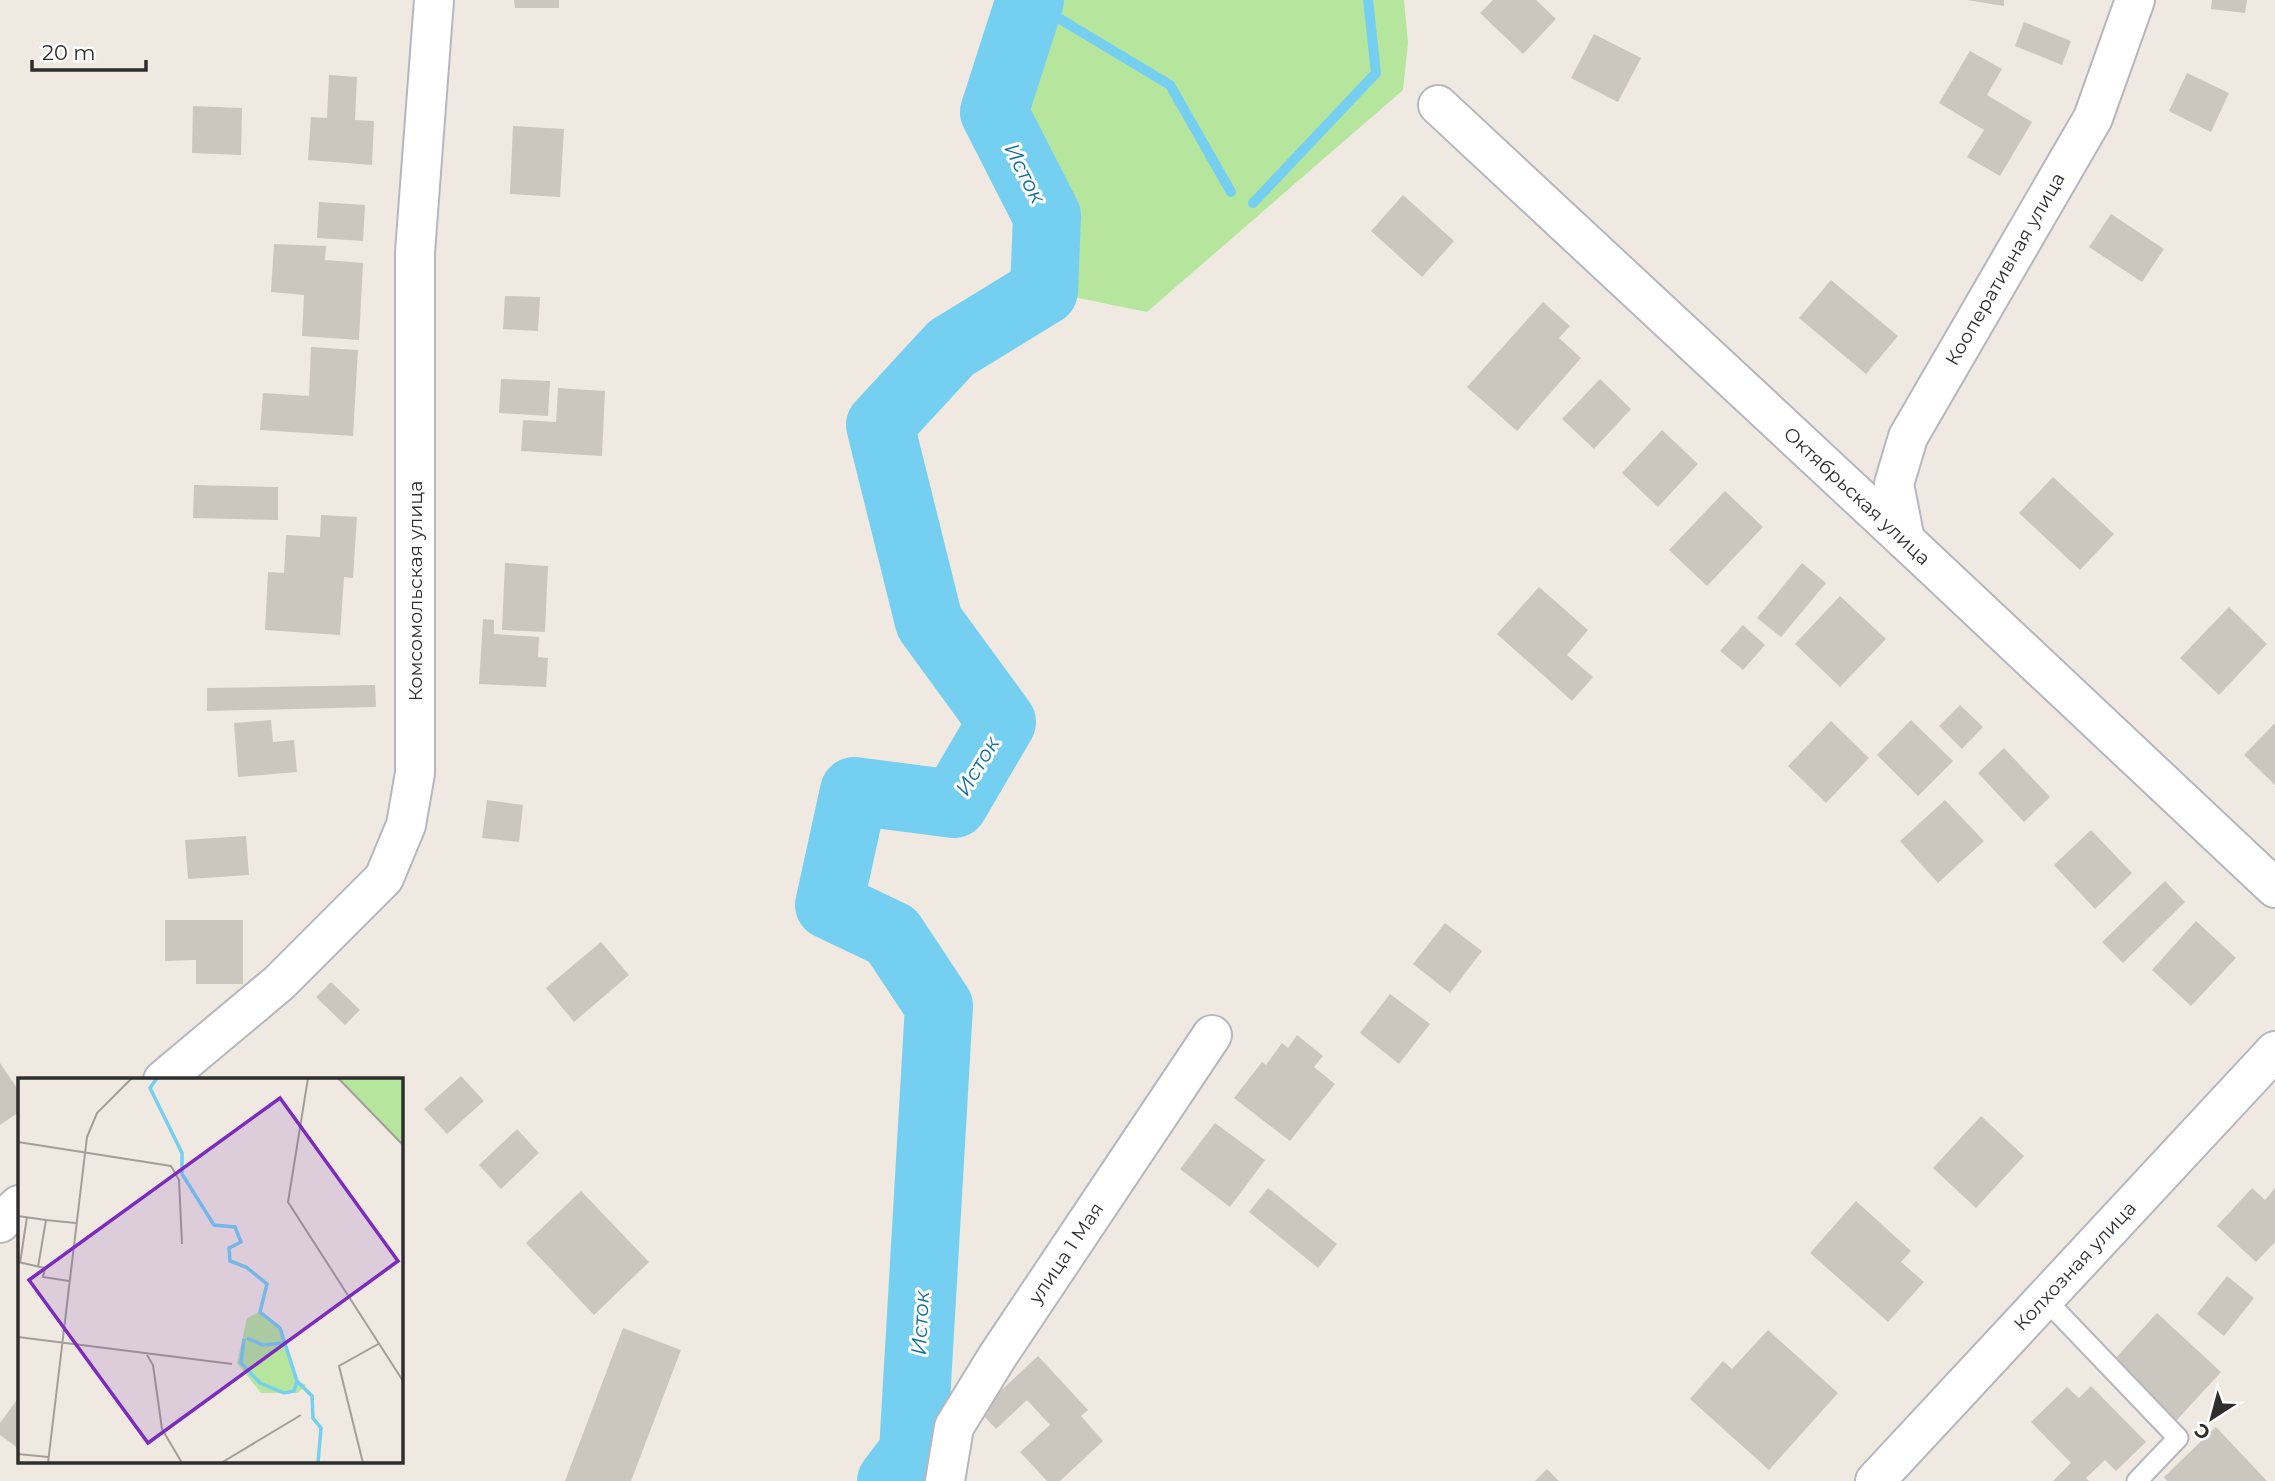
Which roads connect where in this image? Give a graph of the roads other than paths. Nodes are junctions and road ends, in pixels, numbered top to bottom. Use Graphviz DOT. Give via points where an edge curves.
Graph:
graph roads {
  1 [pos="434,0"];
  2 [pos="2135,0"];
  3 [pos="1438,105"];
  4 [pos="1905,540"];
  5 [pos="2275,888"];
  6 [pos="1212,1035"];
  7 [pos="2275,1051"];
  8 [pos="165,1078"];
  9 [pos="18,1206"];
  10 [pos="0,1223"];
  11 [pos="2045,1298"];
  12 [pos="945,1481"];
  13 [pos="1875,1481"];
  14 [pos="2137,1481"];
  1 -- 8 [label="street, Комсомольская улица" via="415,252 415,772 407,825 384,878 279,983"];
  2 -- 4 [label="street, Кооперативная улица" via="2093,118 1909,437 1894,484"];
  3 -- 4 [label="street, Октябрьская улица"];
  4 -- 5 [label="street, Октябрьская улица"];
  6 -- 12 [label="street, улица 1 Мая" via="954,1427"];
  7 -- 11 [label="street, Колхозная улица"];
  9 -- 10 [label="street"];
  11 -- 13 [label="street, Колхозная улица"];
  11 -- 14 [label="lane" via="2178,1438"];
}
